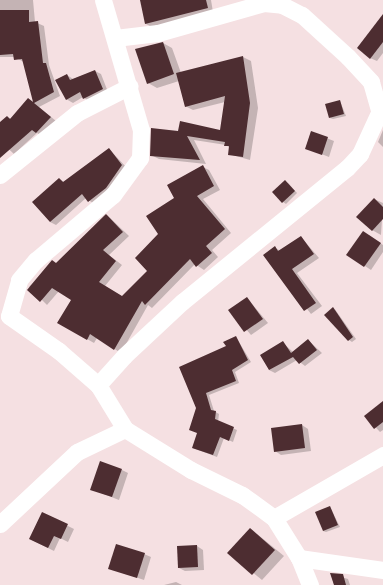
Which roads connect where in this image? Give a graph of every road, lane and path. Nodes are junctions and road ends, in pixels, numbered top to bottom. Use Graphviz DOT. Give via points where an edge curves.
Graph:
graph roads {
  1 [pos="102,0"];
  2 [pos="236,4"];
  3 [pos="115,38"];
  4 [pos="130,86"];
  5 [pos="381,107"];
  6 [pos="0,175"];
  7 [pos="98,385"];
  8 [pos="125,429"];
  9 [pos="383,455"];
  10 [pos="274,518"];
  11 [pos="0,524"];
  12 [pos="299,558"];
  13 [pos="383,570"];
  14 [pos="310,585"];
  1 -- 3 [label="street"];
  2 -- 3 [label="street" via="158,34"];
  2 -- 5 [label="street" via="282,5 302,15 371,82"];
  3 -- 4 [label="street"];
  4 -- 6 [label="street" via="78,113"];
  4 -- 7 [label="street" via="141,130 140,158 113,195 36,260 19,280 9,316 59,350"];
  5 -- 7 [label="street" via="360,154 347,168 182,302 124,356"];
  7 -- 8 [label="street"];
  8 -- 10 [label="street" via="191,470 242,495"];
  8 -- 11 [label="street" via="76,452"];
  9 -- 10 [label="street"];
  10 -- 12 [label="street"];
  12 -- 13 [label="street"];
  12 -- 14 [label="street"];
}
